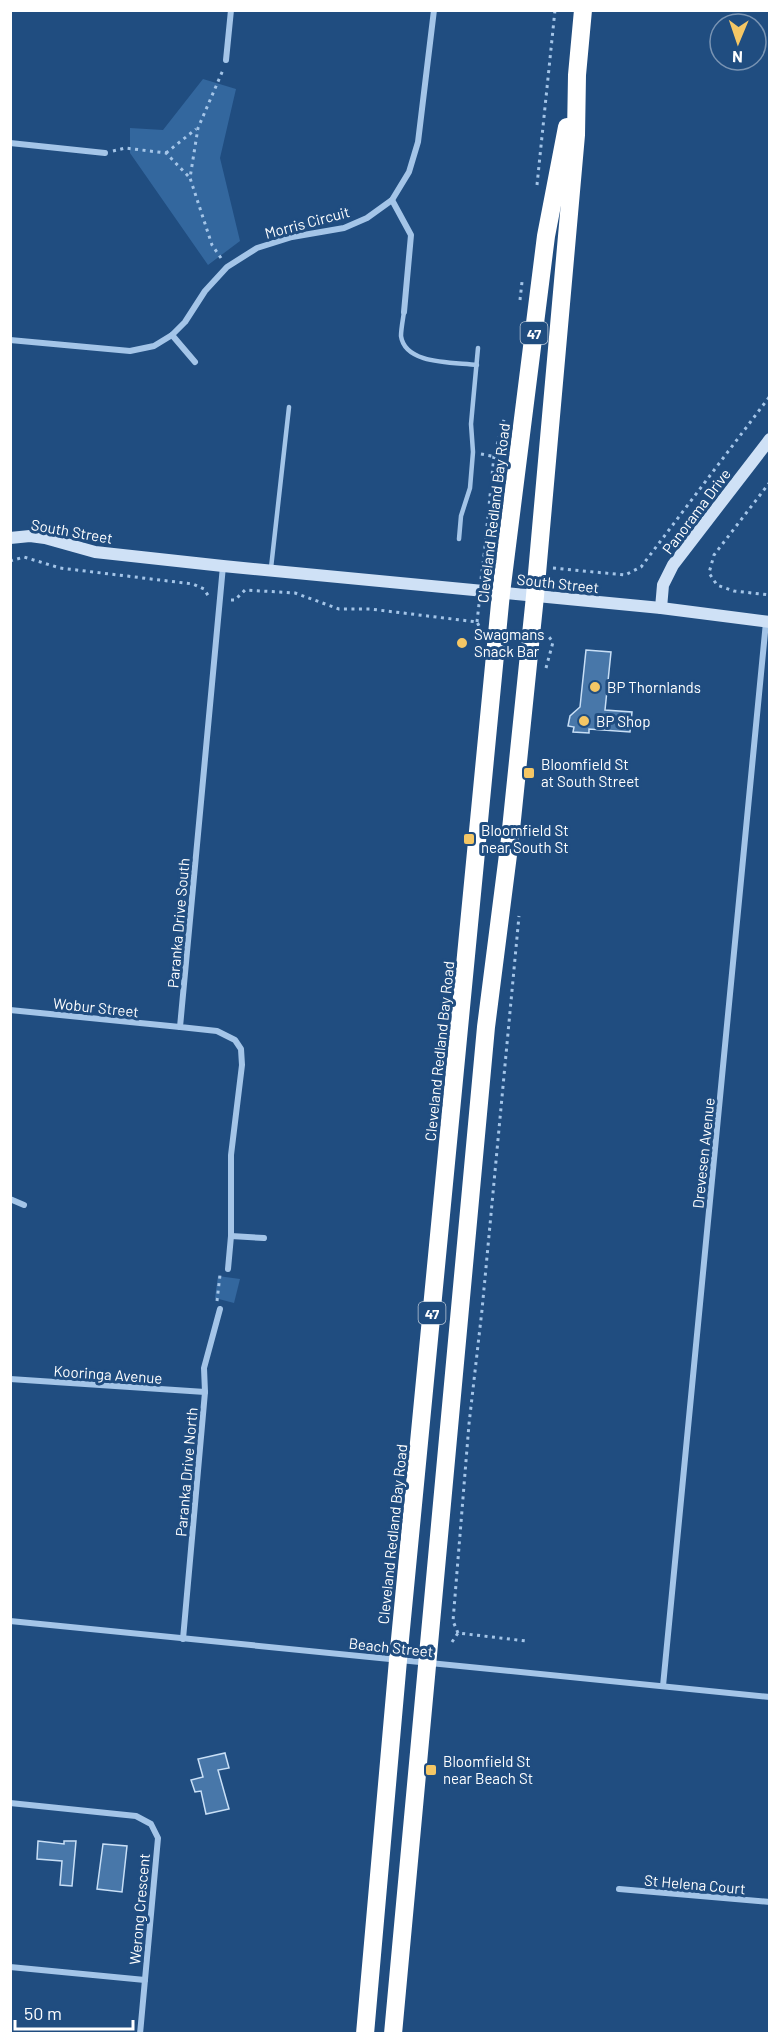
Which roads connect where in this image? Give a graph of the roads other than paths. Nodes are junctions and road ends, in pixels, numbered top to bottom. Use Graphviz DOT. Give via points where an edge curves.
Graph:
graph roads {
  1 [pos="231,10"];
  2 [pos="434,10"];
  3 [pos="583,10"];
  4 [pos="226,60"];
  5 [pos="577,75"];
  6 [pos="10,143"];
  7 [pos="105,153"];
  8 [pos="392,200"];
  9 [pos="404,312"];
  10 [pos="172,335"];
  11 [pos="10,340"];
  12 [pos="478,348"];
  13 [pos="195,362"];
  14 [pos="477,365"];
  15 [pos="289,407"];
  16 [pos="770,439"];
  17 [pos="10,538"];
  18 [pos="459,539"];
  19 [pos="224,566"];
  20 [pos="271,571"];
  21 [pos="501,593"];
  22 [pos="535,596"];
  23 [pos="661,608"];
  24 [pos="768,622"];
  25 [pos="10,1010"];
  26 [pos="180,1027"];
  27 [pos="10,1199"];
  28 [pos="24,1205"];
  29 [pos="231,1236"];
  30 [pos="264,1238"];
  31 [pos="228,1269"];
  32 [pos="220,1309"];
  33 [pos="10,1379"];
  34 [pos="205,1392"];
  35 [pos="10,1621"];
  36 [pos="183,1639"];
  37 [pos="398,1660"];
  38 [pos="427,1663"];
  39 [pos="663,1686"];
  40 [pos="770,1697"];
  41 [pos="10,1803"];
  42 [pos="619,1889"];
  43 [pos="770,1902"];
  44 [pos="10,1967"];
  45 [pos="145,1980"];
  46 [pos="140,2034"];
  47 [pos="365,2034"];
  48 [pos="393,2034"];
  1 -- 4 [label="street"];
  2 -- 8 [label="street, Morris Circuit" via="418,142 410,172"];
  3 -- 5 [label="highway, Cleveland Redland Bay Road / 47"];
  5 -- 21 [label="highway, Cleveland Redland Bay Road / 47" via="546,236"];
  5 -- 22 [label="highway, Cleveland Redland Bay Road / 47" via="576,135"];
  6 -- 7 [label="street"];
  8 -- 9 [label="street" via="411,235"];
  8 -- 10 [label="street, Morris Circuit" via="344,228 257,248 227,267"];
  9 -- 14 [label="lane" via="401,337 407,350 418,358"];
  10 -- 11 [label="street, Morris Circuit" via="154,346 130,351"];
  10 -- 13 [label="street"];
  12 -- 14 [label="lane"];
  14 -- 18 [label="lane" via="471,424 474,452"];
  15 -- 20 [label="lane"];
  16 -- 23 [label="street, Panorama Drive" via="673,564 663,585"];
  17 -- 19 [label="street, South Street" via="34,537 95,552"];
  19 -- 20 [label="street, South Street"];
  19 -- 26 [label="street, Paranka Drive South"];
  20 -- 21 [label="street, South Street"];
  21 -- 22 [label="street, South Street"];
  21 -- 37 [label="highway, Cleveland Redland Bay Road / 47"];
  22 -- 23 [label="street, South Street"];
  22 -- 38 [label="highway, Cleveland Redland Bay Road / 47" via="486,1026"];
  23 -- 24 [label="street, South Street"];
  24 -- 39 [label="street, Drevesen Avenue"];
  25 -- 26 [label="street, Wobur Street"];
  26 -- 29 [label="street" via="217,1031 235,1040 241,1049 231,1155"];
  27 -- 28 [label="street"];
  29 -- 30 [label="street"];
  29 -- 31 [label="street"];
  32 -- 34 [label="street, Paranka Drive North" via="204,1368"];
  33 -- 34 [label="street, Kooringa Avenue"];
  34 -- 36 [label="street, Paranka Drive North"];
  35 -- 36 [label="street, Beach Street"];
  36 -- 37 [label="street, Beach Street"];
  37 -- 38 [label="street, Beach Street"];
  37 -- 47 [label="highway, Cleveland Redland Bay Road / 47"];
  38 -- 39 [label="street, Beach Street"];
  38 -- 48 [label="highway, Cleveland Redland Bay Road / 47"];
  39 -- 40 [label="street, Beach Street"];
  41 -- 45 [label="street, Werong Crescent" via="136,1816 151,1824 158,1838"];
  42 -- 43 [label="street, St Helena Court"];
  44 -- 45 [label="street"];
  45 -- 46 [label="street, Werong Crescent"];
}
